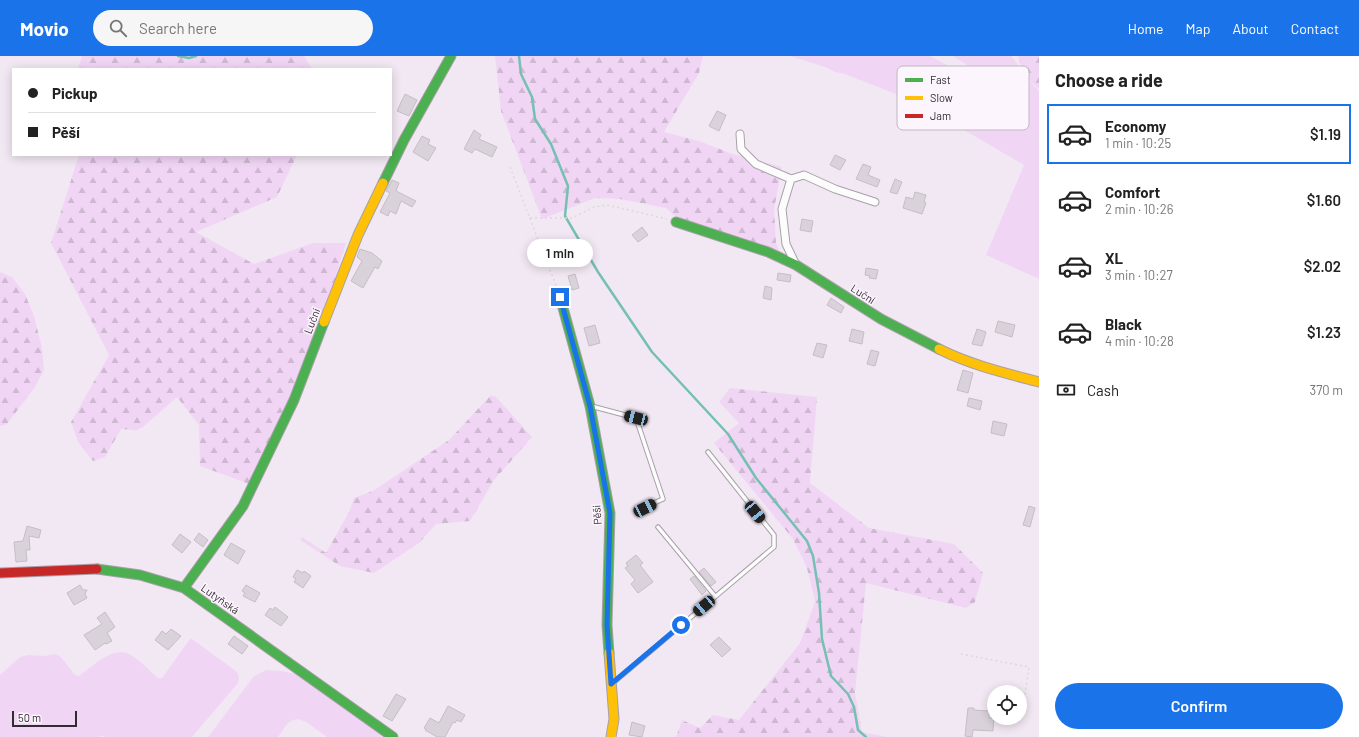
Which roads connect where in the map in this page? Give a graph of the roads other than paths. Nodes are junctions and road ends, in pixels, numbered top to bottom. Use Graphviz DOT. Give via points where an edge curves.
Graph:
graph roads {
  1 [pos="451,56"];
  2 [pos="740,134"];
  3 [pos="791,179"];
  4 [pos="875,202"];
  5 [pos="676,222"];
  6 [pos="796,265"];
  7 [pos="560,297"];
  8 [pos="1039,382"];
  9 [pos="590,406"];
  10 [pos="708,452"];
  11 [pos="645,508"];
  12 [pos="658,527"];
  13 [pos="0,573"];
  14 [pos="184,588"];
  15 [pos="715,596"];
  16 [pos="611,684"];
  17 [pos="391,736"];
  18 [pos="611,737"];
  1 -- 14 [label="street, Luční" via="404,140 358,235 294,400 243,506"];
  2 -- 3 [label="street" via="742,149 756,164"];
  3 -- 4 [label="street" via="804,175 835,189"];
  3 -- 6 [label="street" via="782,209 786,244"];
  5 -- 6 [label="street, Luční" via="768,252"];
  6 -- 8 [label="street, Luční" via="881,319 950,354 992,370"];
  7 -- 9 [label="street, Pěší"];
  9 -- 11 [label="lane" via="636,418 663,499"];
  9 -- 16 [label="street, Pěší" via="610,513 607,625"];
  10 -- 15 [label="lane" via="774,535 774,547"];
  12 -- 15 [label="lane"];
  13 -- 14 [label="street, Lutyňská" via="98,569 140,575"];
  14 -- 17 [label="street, Lutyňská"];
  15 -- 16 [label="lane"];
  16 -- 18 [label="street, Pěší" via="614,719"];
}
